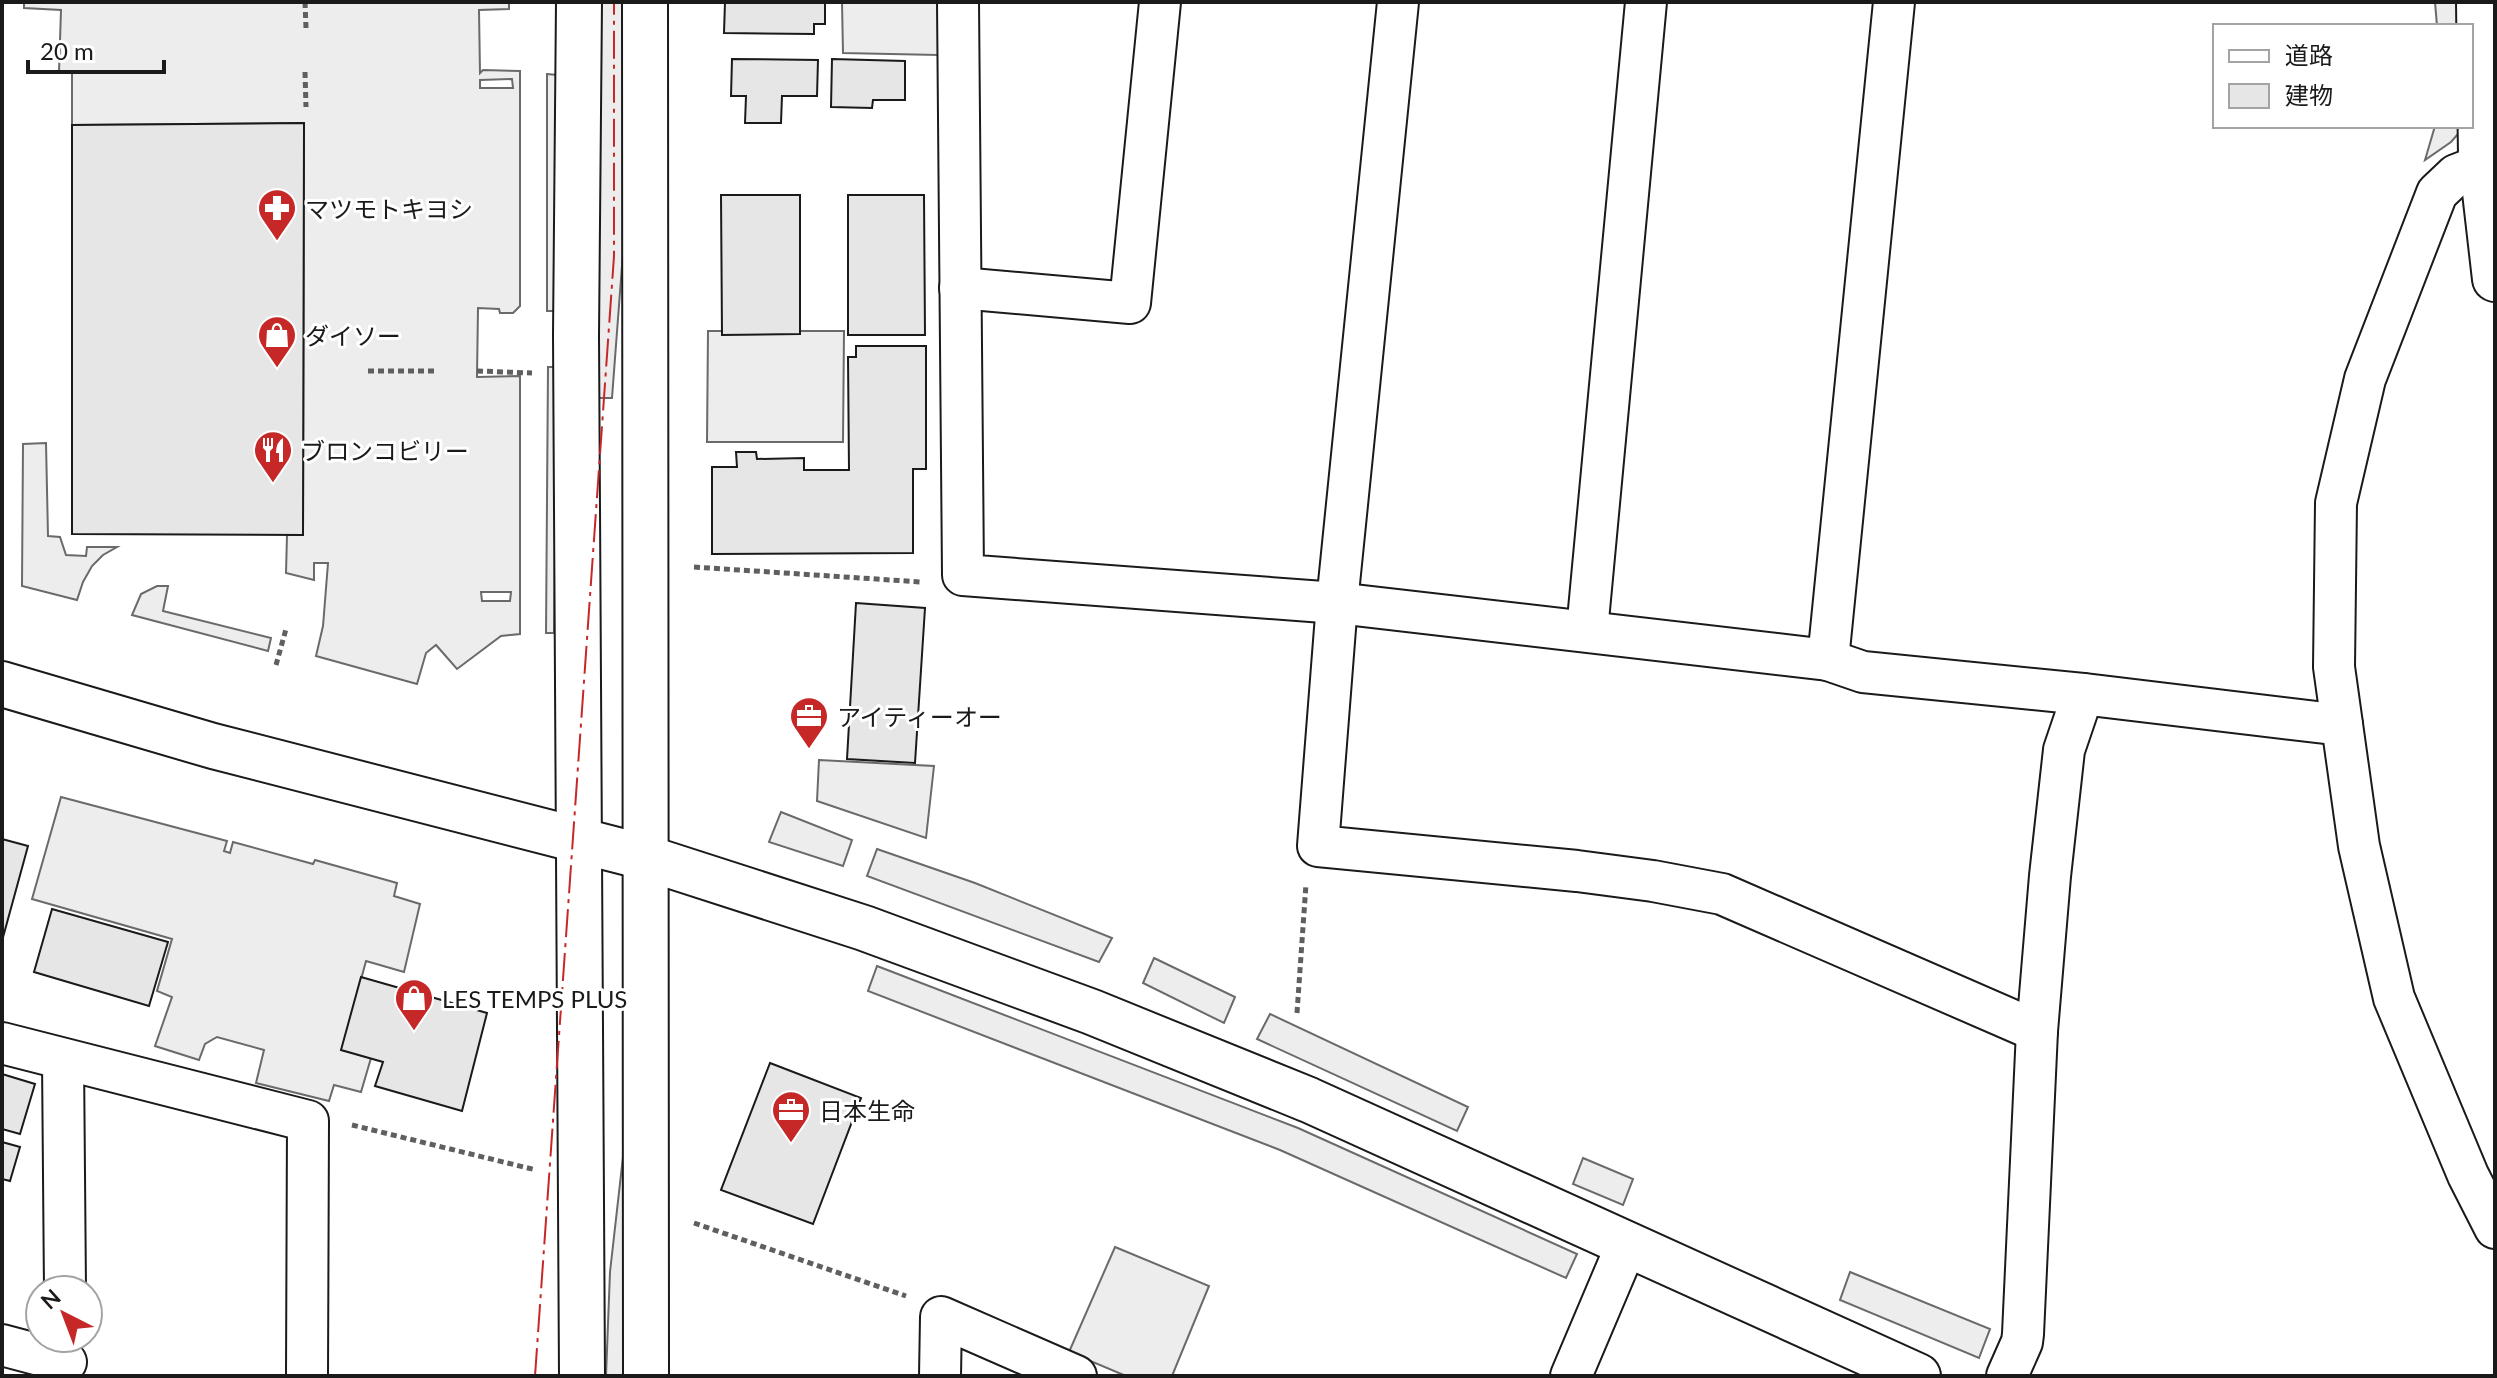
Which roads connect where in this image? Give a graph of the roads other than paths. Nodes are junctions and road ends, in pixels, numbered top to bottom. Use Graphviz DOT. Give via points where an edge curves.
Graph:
graph roads {
  1 [pos="579,2"];
  2 [pos="645,2"];
  3 [pos="958,2"];
  4 [pos="1160,2"];
  5 [pos="1398,2"];
  6 [pos="1646,2"];
  7 [pos="1894,2"];
  8 [pos="2479,2"];
  9 [pos="2482,165"];
  10 [pos="2495,279"];
  11 [pos="960,288"];
  12 [pos="1337,603"];
  13 [pos="1587,631"];
  14 [pos="1828,660"];
  15 [pos="2,684"];
  16 [pos="2083,694"];
  17 [pos="2342,725"];
  18 [pos="580,839"];
  19 [pos="644,857"];
  20 [pos="2037,1031"];
  21 [pos="2,1043"];
  22 [pos="63,1059"];
  23 [pos="2495,1228"];
  24 [pos="1627,1244"];
  25 [pos="65,1274"];
  26 [pos="2,1345"];
  27 [pos="66,1359"];
  28 [pos="307,1376"];
  29 [pos="582,1376"];
  30 [pos="646,1376"];
  31 [pos="940,1376"];
  32 [pos="1076,1376"];
  33 [pos="1571,1376"];
  34 [pos="1918,1376"];
  35 [pos="2007,1376"];
  1 -- 18 [label="street"];
  2 -- 19 [label="street"];
  3 -- 11 [label="street"];
  4 -- 11 [label="street" via="1130,303"];
  5 -- 12 [label="street"];
  6 -- 13 [label="street"];
  7 -- 14 [label="street"];
  8 -- 9 [label="street"];
  9 -- 10 [label="street"];
  9 -- 17 [label="street" via="2456,175 2437,193 2365,379 2336,503 2334,667"];
  11 -- 12 [label="street" via="963,575"];
  12 -- 13 [label="street"];
  12 -- 20 [label="street" via="1318,846 1577,871 1722,894"];
  13 -- 14 [label="street"];
  14 -- 16 [label="street" via="1863,672"];
  15 -- 18 [label="street" via="213,746"];
  16 -- 17 [label="street"];
  16 -- 20 [label="street" via="2064,750"];
  17 -- 23 [label="street" via="2359,846 2394,998"];
  18 -- 19 [label="street"];
  18 -- 29 [label="street"];
  19 -- 24 [label="street" via="864,928 1159,1038"];
  19 -- 30 [label="street"];
  20 -- 35 [label="street" via="2023,1334"];
  21 -- 22 [label="street"];
  22 -- 25 [label="street"];
  22 -- 28 [label="street" via="308,1121"];
  24 -- 33 [label="street"];
  24 -- 34 [label="street"];
  26 -- 27 [label="street"];
  31 -- 32 [label="street" via="941,1317"];
}
